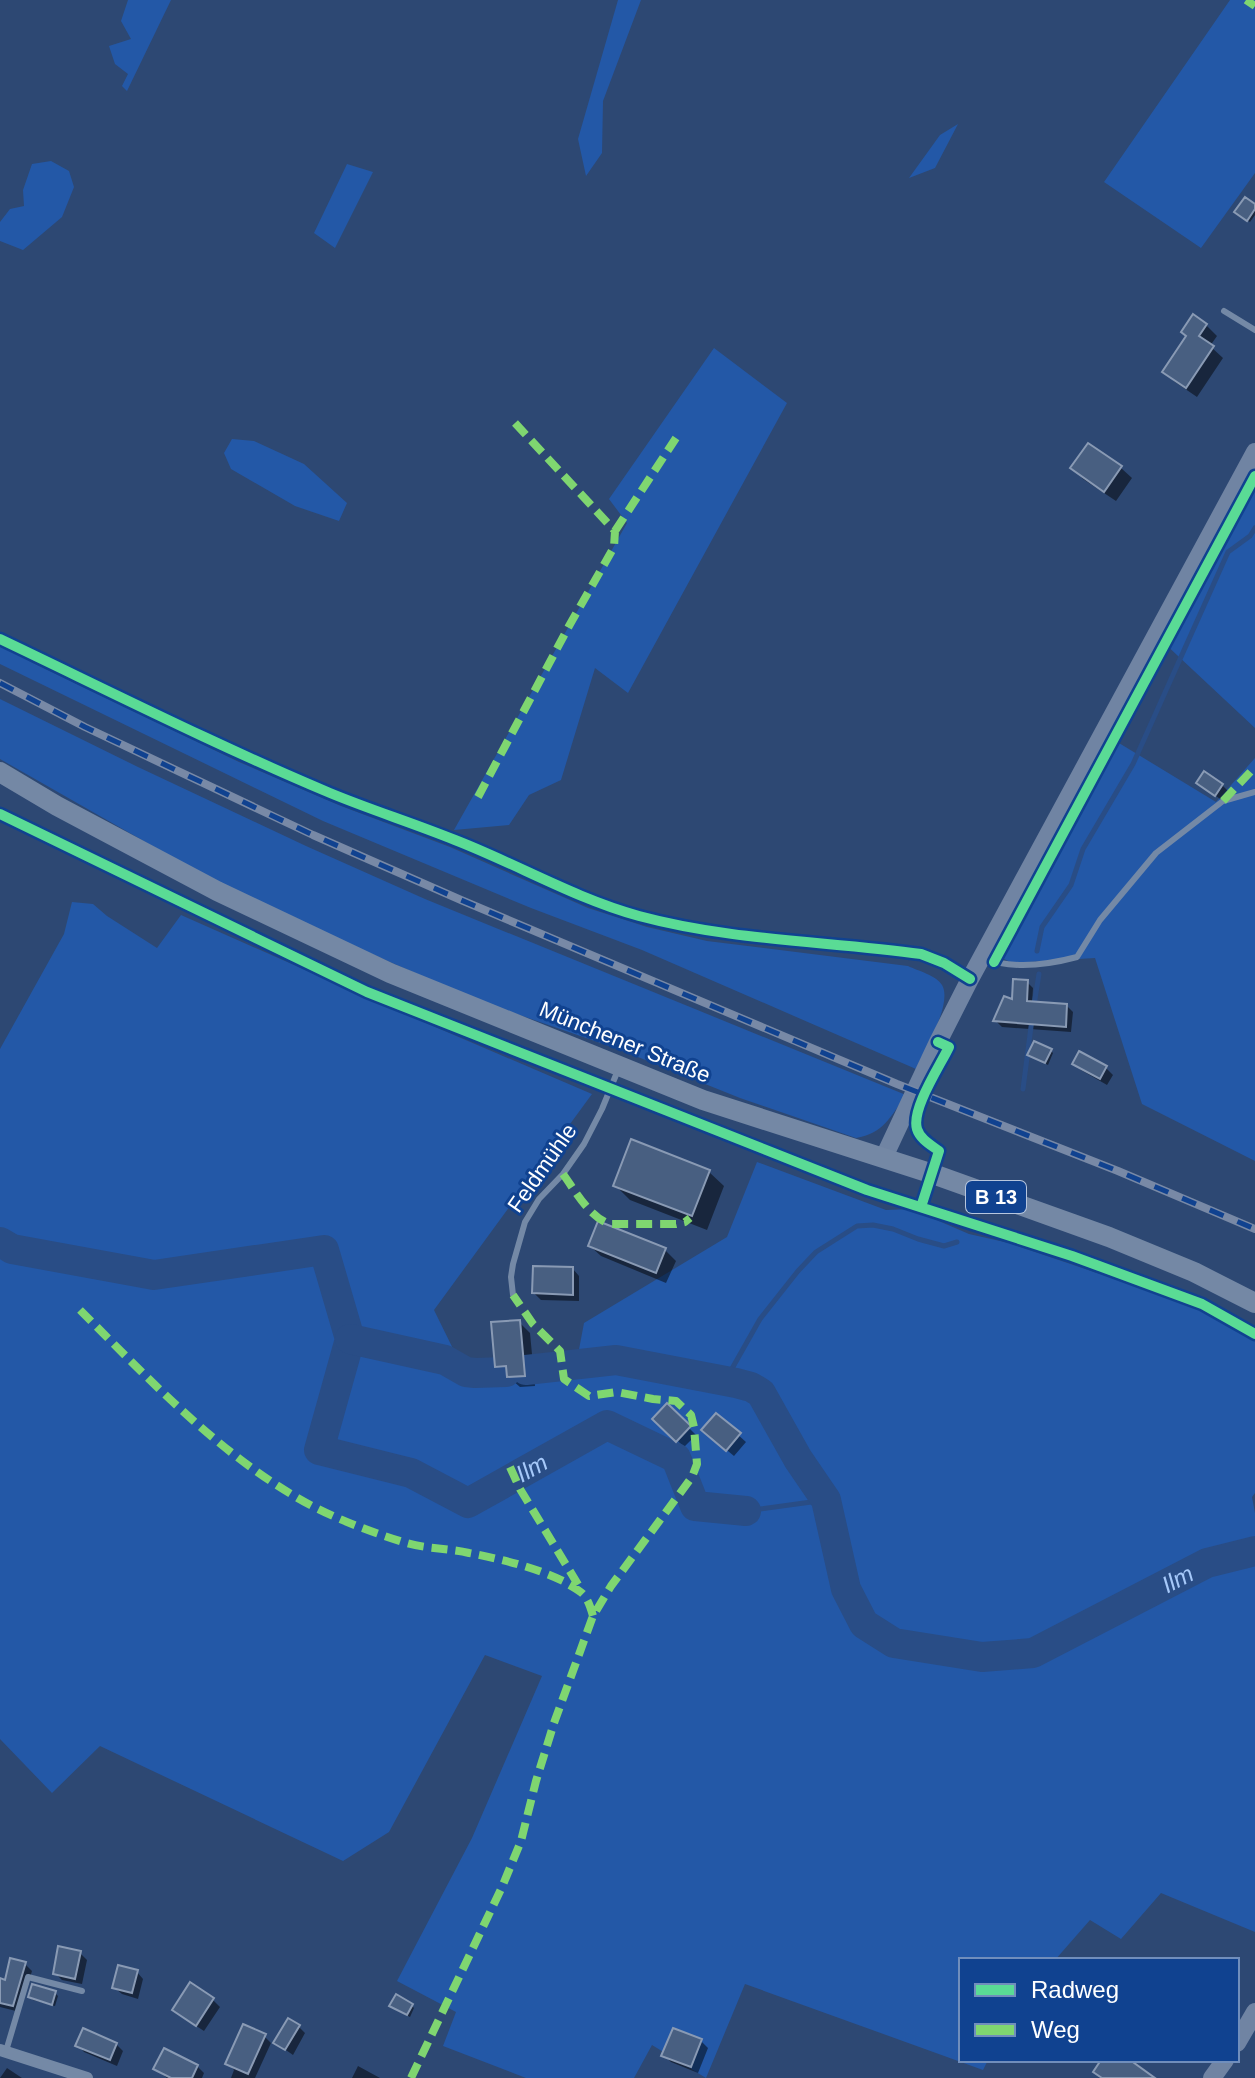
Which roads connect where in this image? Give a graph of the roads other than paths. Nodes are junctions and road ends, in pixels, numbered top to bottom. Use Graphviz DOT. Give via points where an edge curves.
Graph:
graph roads {
  1 [pos="1224,311"];
  2 [pos="1255,330"];
  3 [pos="1255,452"];
  4 [pos="0,639"];
  5 [pos="0,772"];
  6 [pos="1255,792"];
  7 [pos="981,957"];
  8 [pos="970,979"];
  9 [pos="620,1067"];
  10 [pos="884,1157"];
  11 [pos="513,1295"];
  12 [pos="1255,1303"];
  13 [pos="82,1991"];
  14 [pos="1255,2012"];
  15 [pos="1239,2040"];
  16 [pos="3,2050"];
  17 [pos="87,2078"];
  1 -- 2 [label="lane"];
  3 -- 7 [label="street"];
  4 -- 8 [label="street" via="331,794 600,903 718,932 931,956"];
  5 -- 9 [label="main road, Münchener Straße / B 13" via="217,891 390,973"];
  6 -- 7 [label="lane" via="1223,801 1156,853 1100,920 1077,957 1052,964 1005,965"];
  7 -- 8 [label="street"];
  8 -- 10 [label="street"];
  9 -- 10 [label="main road, Münchener Straße / B 13" via="703,1100"];
  9 -- 11 [label="lane, Feldmühle" via="584,1144 525,1222 513,1264"];
  10 -- 12 [label="main road, Münchener Straße / B 13" via="1109,1237"];
  13 -- 16 [label="lane" via="28,1977"];
  14 -- 15 [label="street"];
  16 -- 17 [label="street"];
}
